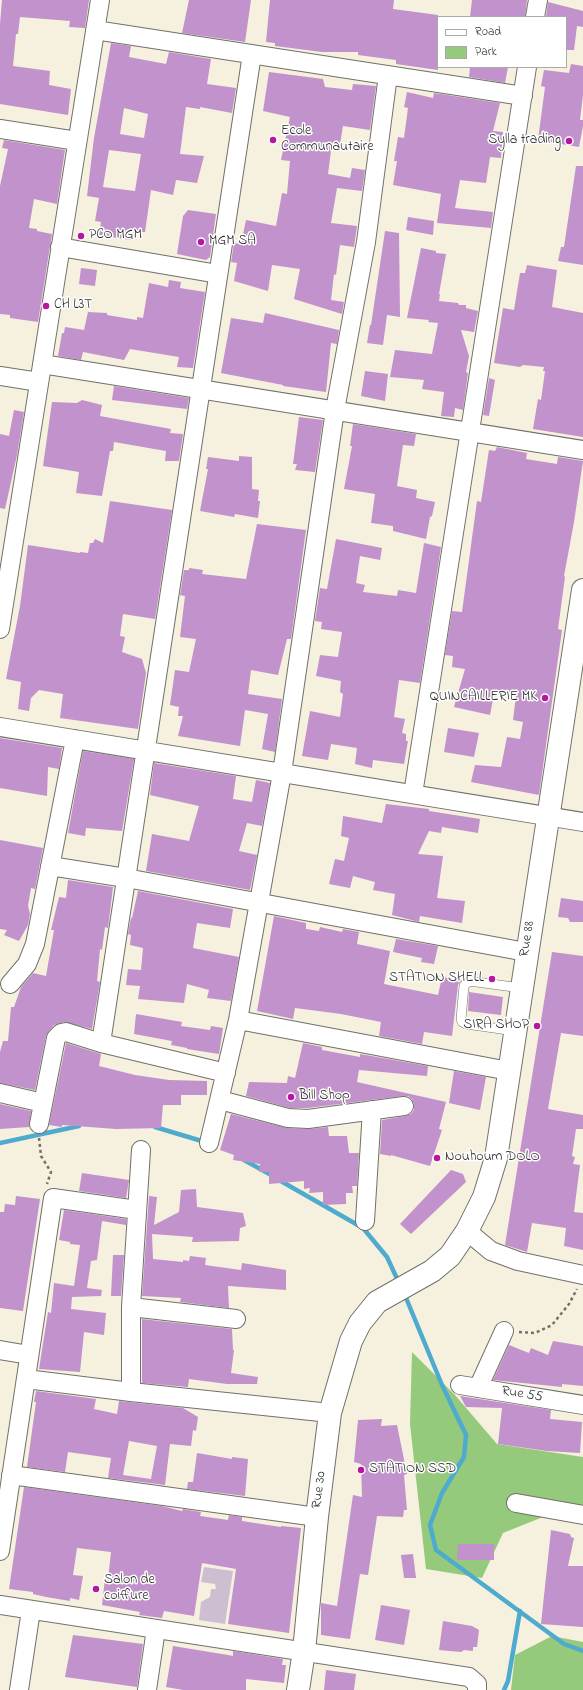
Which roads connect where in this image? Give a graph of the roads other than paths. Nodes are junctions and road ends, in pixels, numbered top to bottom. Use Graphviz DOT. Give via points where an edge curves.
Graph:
graph roads {
  1 [pos="100,0"];
  2 [pos="538,0"];
  3 [pos="535,16"];
  4 [pos="95,30"];
  5 [pos="252,54"];
  6 [pos="527,68"];
  7 [pos="388,75"];
  8 [pos="523,96"];
  9 [pos="0,129"];
  10 [pos="77,141"];
  11 [pos="60,247"];
  12 [pos="218,274"];
  13 [pos="42,364"];
  14 [pos="0,376"];
  15 [pos="39,382"];
  16 [pos="201,389"];
  17 [pos="335,410"];
  18 [pos="470,432"];
  19 [pos="583,450"];
  20 [pos="583,590"];
  21 [pos="0,630"];
  22 [pos="0,727"];
  23 [pos="75,739"];
  24 [pos="146,750"];
  25 [pos="282,773"];
  26 [pos="413,794"];
  27 [pos="549,817"];
  28 [pos="583,822"];
  29 [pos="50,866"];
  30 [pos="126,878"];
  31 [pos="260,902"];
  32 [pos="526,952"];
  33 [pos="10,984"];
  34 [pos="521,988"];
  35 [pos="238,1020"];
  36 [pos="515,1031"];
  37 [pos="101,1043"];
  38 [pos="509,1071"];
  39 [pos="226,1073"];
  40 [pos="0,1094"];
  41 [pos="220,1100"];
  42 [pos="43,1103"];
  43 [pos="404,1106"];
  44 [pos="372,1110"];
  45 [pos="39,1128"];
  46 [pos="209,1143"];
  47 [pos="141,1150"];
  48 [pos="137,1210"];
  49 [pos="365,1221"];
  50 [pos="467,1231"];
  51 [pos="581,1280"];
  52 [pos="378,1302"];
  53 [pos="131,1307"];
  54 [pos="236,1319"];
  55 [pos="504,1331"];
  56 [pos="0,1350"];
  57 [pos="30,1355"];
  58 [pos="26,1379"];
  59 [pos="460,1385"];
  60 [pos="478,1388"];
  61 [pos="131,1392"];
  62 [pos="583,1406"];
  63 [pos="330,1413"];
  64 [pos="11,1475"];
  65 [pos="516,1504"];
  66 [pos="583,1515"];
  67 [pos="317,1517"];
  68 [pos="0,1551"];
  69 [pos="0,1605"];
  70 [pos="31,1610"];
  71 [pos="156,1629"];
  72 [pos="304,1651"];
  73 [pos="19,1690"];
  74 [pos="146,1690"];
  75 [pos="298,1690"];
  76 [pos="477,1690"];
  1 -- 4 [label="street"];
  2 -- 3 [label="street"];
  4 -- 5 [label="street"];
  4 -- 10 [label="street"];
  5 -- 7 [label="street"];
  5 -- 12 [label="street"];
  6 -- 8 [label="street"];
  7 -- 8 [label="street"];
  7 -- 17 [label="street" via="366,242"];
  8 -- 18 [label="street"];
  9 -- 10 [label="street"];
  10 -- 11 [label="street"];
  11 -- 12 [label="street"];
  11 -- 13 [label="street"];
  12 -- 16 [label="street"];
  13 -- 15 [label="street"];
  13 -- 16 [label="street"];
  14 -- 15 [label="street"];
  15 -- 21 [label="street"];
  16 -- 17 [label="street"];
  16 -- 24 [label="street"];
  17 -- 18 [label="street"];
  17 -- 25 [label="street"];
  18 -- 19 [label="street"];
  18 -- 26 [label="street"];
  20 -- 27 [label="main road, Rue 88"];
  22 -- 23 [label="street"];
  23 -- 24 [label="street"];
  23 -- 29 [label="street"];
  24 -- 25 [label="street"];
  24 -- 30 [label="street"];
  25 -- 26 [label="street"];
  25 -- 31 [label="street"];
  26 -- 27 [label="street"];
  27 -- 28 [label="street"];
  27 -- 32 [label="main road, Rue 88"];
  29 -- 30 [label="street"];
  29 -- 33 [label="street" via="35,944 27,964"];
  30 -- 31 [label="street"];
  30 -- 37 [label="street"];
  31 -- 32 [label="street"];
  31 -- 35 [label="street"];
  32 -- 34 [label="main road, Rue 88"];
  34 -- 36 [label="main road, Rue 88"];
  34 -- 36 [label="lane" via="469,981 464,986 462,1022"];
  35 -- 38 [label="street"];
  35 -- 39 [label="street"];
  36 -- 38 [label="main road, Rue 88"];
  37 -- 39 [label="street"];
  37 -- 42 [label="street" via="66,1032 56,1038"];
  38 -- 50 [label="main road, Rue 88" via="496,1158 484,1196"];
  39 -- 41 [label="street"];
  40 -- 42 [label="street"];
  41 -- 44 [label="street" via="288,1118 308,1119"];
  41 -- 46 [label="street"];
  42 -- 45 [label="street"];
  43 -- 44 [label="street"];
  44 -- 49 [label="street"];
  47 -- 48 [label="street"];
  48 -- 53 [label="street"];
  48 -- 57 [label="street" via="53,1198"];
  50 -- 51 [label="street" via="491,1251"];
  50 -- 52 [label="main road, Rue 88" via="450,1256 432,1271"];
  52 -- 63 [label="main road, Rue 30" via="360,1323 351,1340"];
  53 -- 54 [label="street"];
  53 -- 61 [label="street"];
  55 -- 60 [label="street"];
  56 -- 57 [label="street"];
  57 -- 58 [label="street"];
  58 -- 61 [label="street"];
  58 -- 64 [label="street"];
  59 -- 60 [label="street, Rue 55"];
  60 -- 62 [label="street, Rue 55"];
  61 -- 63 [label="street"];
  63 -- 67 [label="main road, Rue 30"];
  64 -- 67 [label="street"];
  64 -- 68 [label="street"];
  65 -- 66 [label="street"];
  67 -- 72 [label="main road, Rue 30"];
  69 -- 70 [label="street"];
  70 -- 71 [label="street"];
  70 -- 73 [label="street"];
  71 -- 72 [label="street"];
  71 -- 74 [label="street"];
  72 -- 75 [label="main road, Rue 30"];
  72 -- 76 [label="street" via="469,1677 477,1684"];
}
